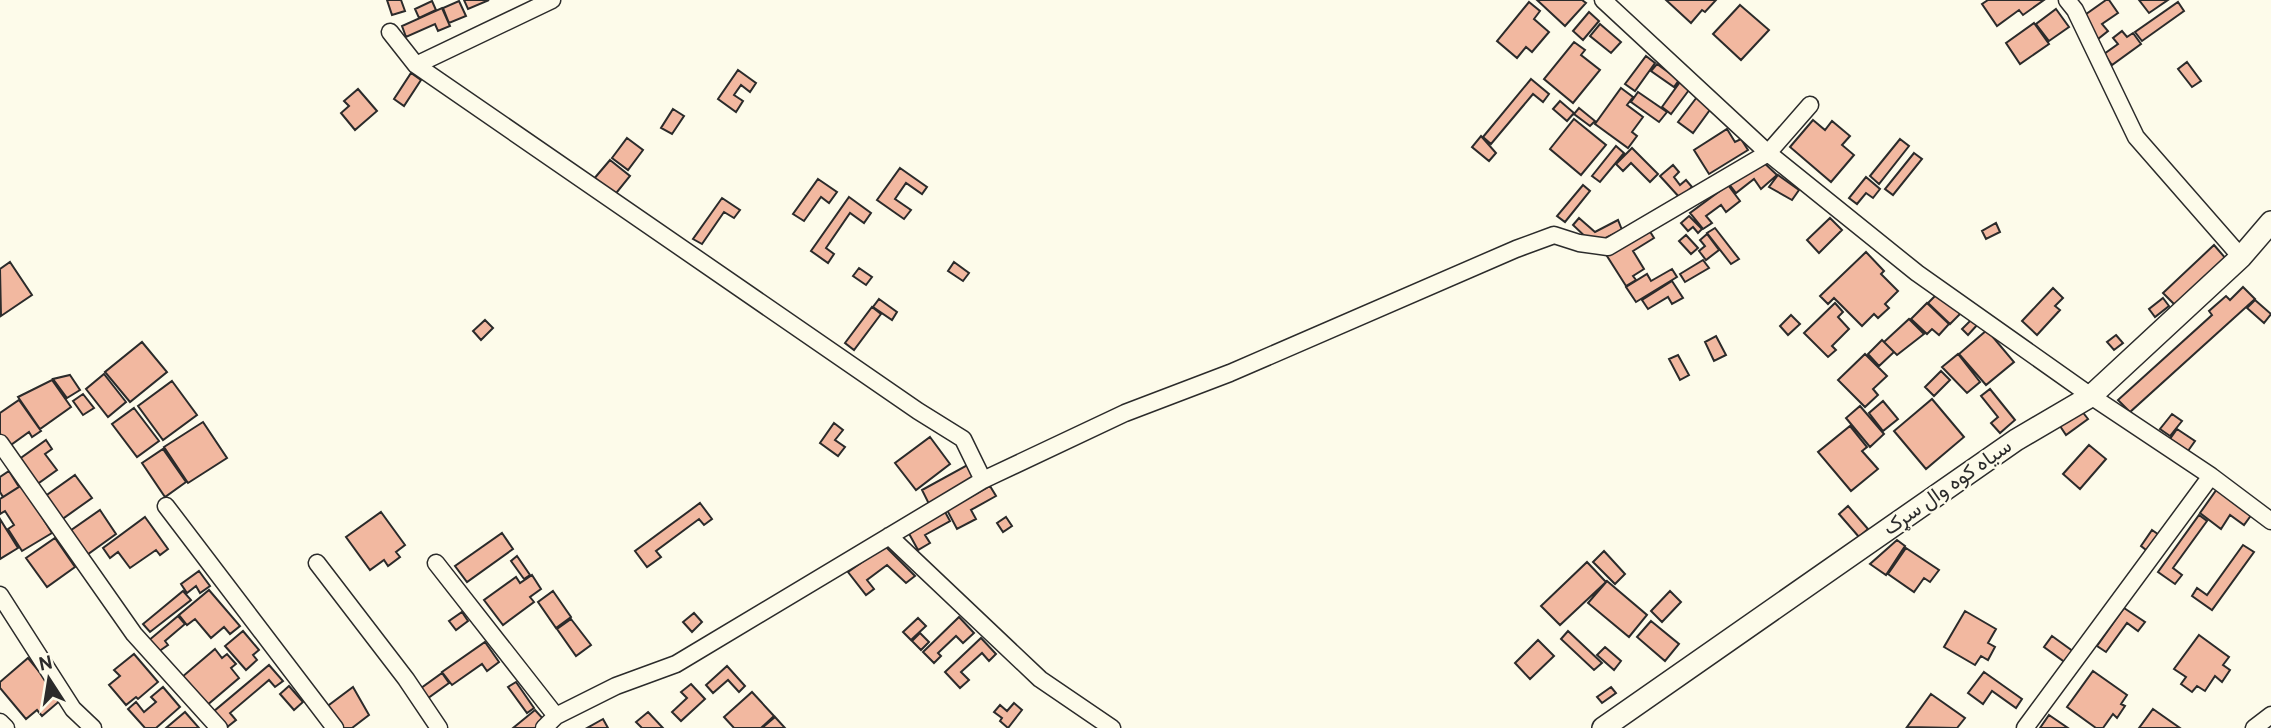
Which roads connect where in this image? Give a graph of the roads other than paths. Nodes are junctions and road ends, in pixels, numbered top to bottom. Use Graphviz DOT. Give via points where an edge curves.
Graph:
graph roads {
  1 [pos="552,0"];
  2 [pos="1603,0"];
  3 [pos="2067,0"];
  4 [pos="533,4"];
  5 [pos="390,32"];
  6 [pos="416,65"];
  7 [pos="1810,105"];
  8 [pos="1768,153"];
  9 [pos="2271,222"];
  10 [pos="2241,257"];
  11 [pos="2091,396"];
  12 [pos="0,443"];
  13 [pos="2211,476"];
  14 [pos="983,480"];
  15 [pos="166,506"];
  16 [pos="2271,521"];
  17 [pos="889,536"];
  18 [pos="317,564"];
  19 [pos="436,564"];
  20 [pos="0,595"];
  21 [pos="2271,715"];
  22 [pos="0,722"];
  23 [pos="550,722"];
  24 [pos="6,728"];
  25 [pos="93,728"];
  26 [pos="219,728"];
  27 [pos="335,728"];
  28 [pos="439,728"];
  29 [pos="1112,728"];
  30 [pos="1603,728"];
  31 [pos="2025,728"];
  32 [pos="2254,728"];
  1 -- 4 [label="street"];
  2 -- 8 [label="street"];
  3 -- 10 [label="street" via="2136,137"];
  4 -- 6 [label="street"];
  5 -- 6 [label="street"];
  6 -- 14 [label="street" via="963,439"];
  7 -- 8 [label="street"];
  8 -- 11 [label="street" via="1917,273"];
  8 -- 14 [label="street" via="1608,247 1554,235 1516,249 1230,373 1125,413"];
  9 -- 10 [label="street, سیاه کوه وال سړک"];
  10 -- 11 [label="street, سیاه کوه وال سړک"];
  11 -- 13 [label="street"];
  11 -- 30 [label="street, سیاه کوه وال سړک" via="2016,440"];
  12 -- 26 [label="street" via="134,634"];
  13 -- 16 [label="street"];
  13 -- 31 [label="street"];
  14 -- 17 [label="street"];
  15 -- 27 [label="street"];
  17 -- 23 [label="street" via="676,664 616,686"];
  17 -- 29 [label="street" via="1040,679"];
  18 -- 28 [label="street"];
  19 -- 23 [label="street"];
  20 -- 25 [label="street" via="73,709"];
  21 -- 32 [label="street"];
  22 -- 24 [label="street"];
}
